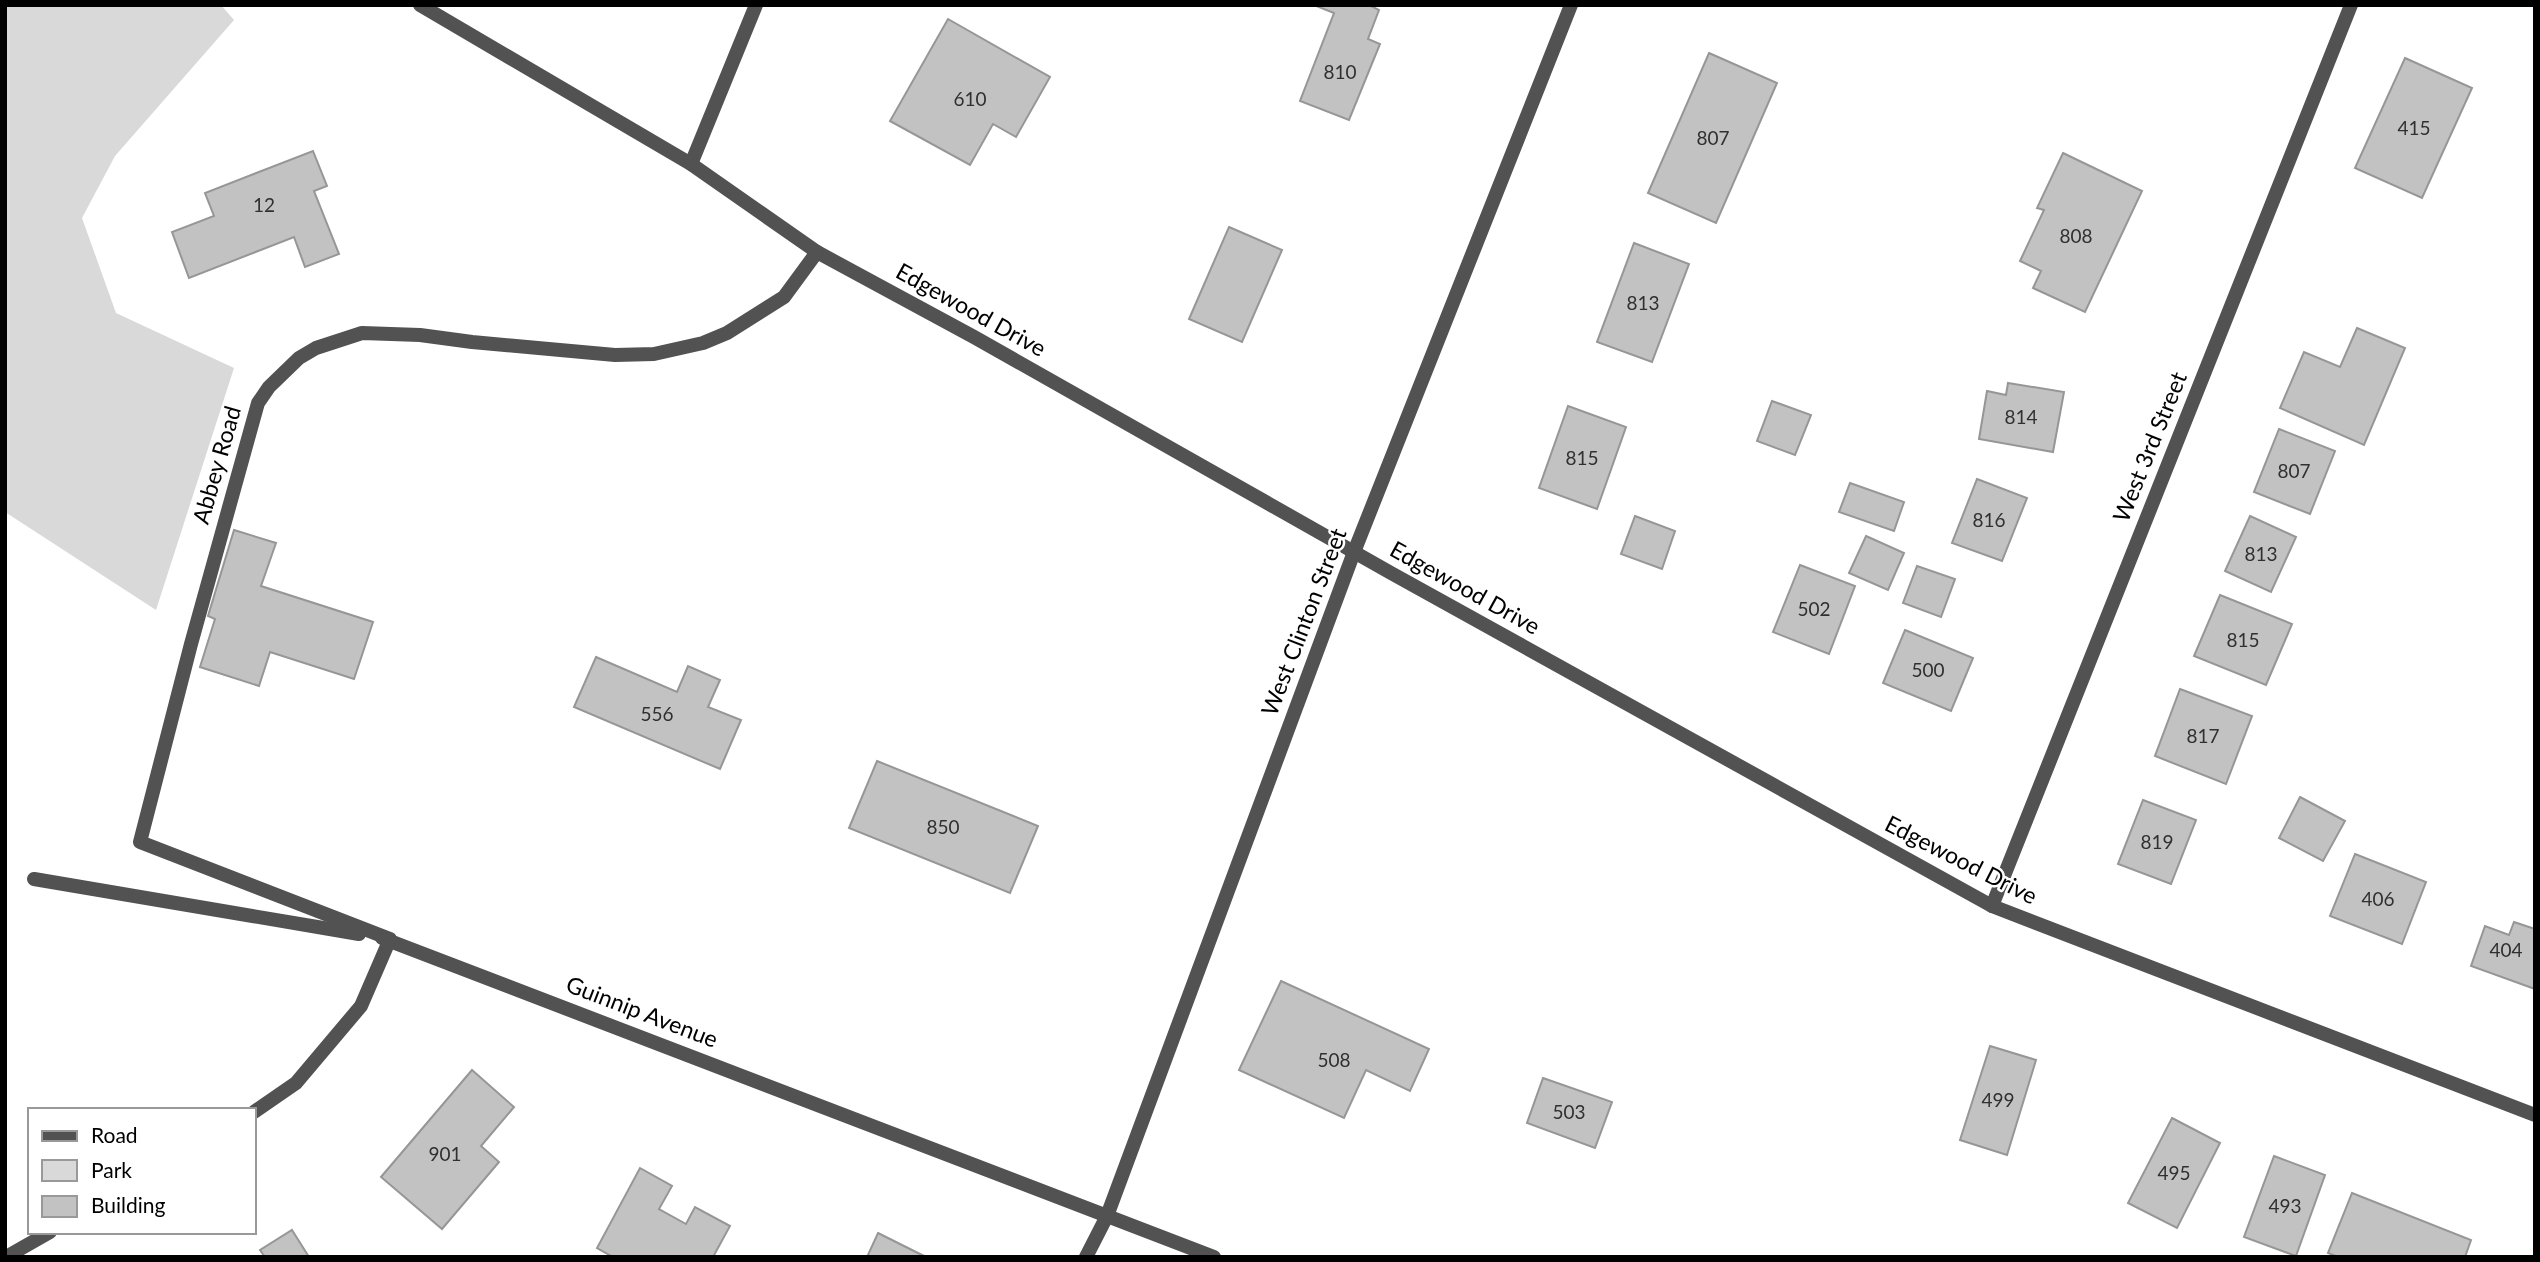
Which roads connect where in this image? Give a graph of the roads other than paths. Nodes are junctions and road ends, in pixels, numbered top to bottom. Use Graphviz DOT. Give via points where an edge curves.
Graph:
graph roads {
  1 [pos="420,5"];
  2 [pos="756,5"];
  3 [pos="1571,5"];
  4 [pos="2351,5"];
  5 [pos="691,164"];
  6 [pos="817,252"];
  7 [pos="1354,552"];
  8 [pos="34,879"];
  9 [pos="1992,906"];
  10 [pos="390,939"];
  11 [pos="256,1111"];
  12 [pos="2535,1115"];
  13 [pos="1107,1216"];
  14 [pos="46,1234"];
  15 [pos="6,1257"];
  16 [pos="1086,1257"];
  17 [pos="1214,1257"];
  1 -- 5 [label="street, Edgewood Drive"];
  2 -- 5 [label="street"];
  3 -- 7 [label="street, West Clinton Street"];
  4 -- 9 [label="street, West 3rd Street"];
  5 -- 6 [label="street, Edgewood Drive"];
  6 -- 7 [label="street, Edgewood Drive"];
  6 -- 10 [label="street, Abbey Road" via="784,297 704,343 654,354 615,355 362,332 299,358 258,403 140,842"];
  7 -- 9 [label="street, Edgewood Drive"];
  7 -- 13 [label="street, West Clinton Street"];
  8 -- 10 [label="street, Guinnip Avenue"];
  9 -- 12 [label="street, Edgewood Drive"];
  10 -- 11 [label="street" via="362,1006 296,1083"];
  10 -- 13 [label="street, Guinnip Avenue"];
  13 -- 16 [label="street, West Clinton Street"];
  13 -- 17 [label="street, Guinnip Avenue"];
  14 -- 15 [label="street"];
}
